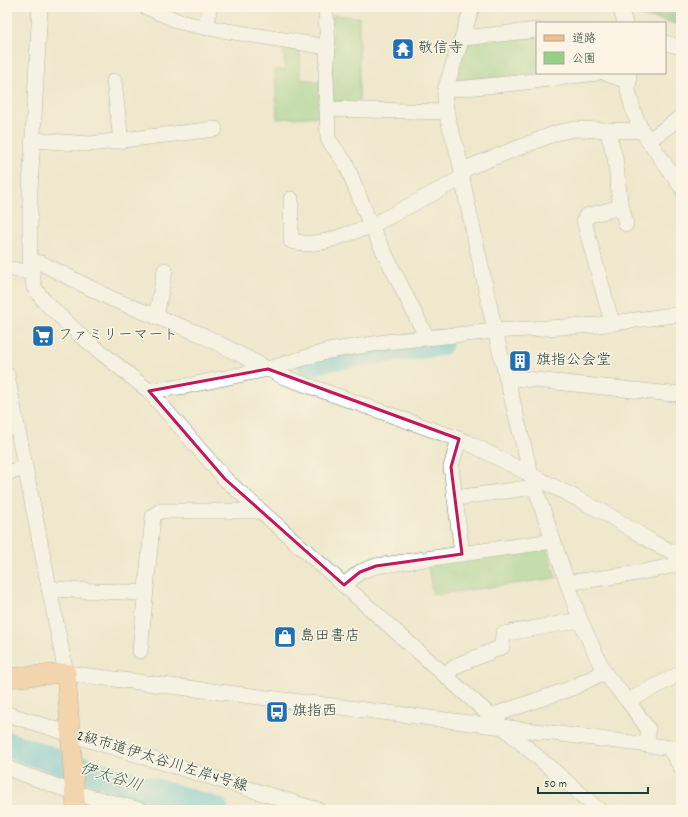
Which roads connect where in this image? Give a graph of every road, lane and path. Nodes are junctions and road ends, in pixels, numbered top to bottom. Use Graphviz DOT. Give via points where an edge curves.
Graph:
graph roads {
  1 [pos="40,7"];
  2 [pos="146,7"];
  3 [pos="209,7"];
  4 [pos="472,7"];
  5 [pos="620,7"];
  6 [pos="326,14"];
  7 [pos="625,22"];
  8 [pos="207,28"];
  9 [pos="536,30"];
  10 [pos="463,38"];
  11 [pos="666,43"];
  12 [pos="328,47"];
  13 [pos="681,47"];
  14 [pos="588,74"];
  15 [pos="610,74"];
  16 [pos="629,78"];
  17 [pos="114,81"];
  18 [pos="445,90"];
  19 [pos="327,109"];
  20 [pos="446,112"];
  21 [pos="681,117"];
  22 [pos="215,129"];
  23 [pos="607,130"];
  24 [pos="645,136"];
  25 [pos="33,140"];
  26 [pos="121,141"];
  27 [pos="462,174"];
  28 [pos="681,187"];
  29 [pos="290,199"];
  30 [pos="621,207"];
  31 [pos="626,224"];
  32 [pos="371,226"];
  33 [pos="32,267"];
  34 [pos="7,268"];
  35 [pos="164,270"];
  36 [pos="681,314"];
  37 [pos="156,317"];
  38 [pos="612,323"];
  39 [pos="495,331"];
  40 [pos="427,338"];
  41 [pos="268,369"];
  42 [pos="7,375"];
  43 [pos="506,377"];
  44 [pos="149,391"];
  45 [pos="681,393"];
  46 [pos="459,439"];
  47 [pos="26,469"];
  48 [pos="7,472"];
  49 [pos="533,481"];
  50 [pos="455,498"];
  51 [pos="261,511"];
  52 [pos="553,541"];
  53 [pos="462,554"];
  54 [pos="681,556"];
  55 [pos="681,564"];
  56 [pos="567,582"];
  57 [pos="344,585"];
  58 [pos="49,589"];
  59 [pos="146,593"];
  60 [pos="580,620"];
  61 [pos="140,652"];
  62 [pos="604,672"];
  63 [pos="66,673"];
  64 [pos="681,673"];
  65 [pos="444,674"];
  66 [pos="7,678"];
  67 [pos="628,701"];
  68 [pos="7,714"];
  69 [pos="491,716"];
  70 [pos="503,728"];
  71 [pos="71,736"];
  72 [pos="648,745"];
  73 [pos="675,749"];
  74 [pos="681,767"];
  75 [pos="7,768"];
  76 [pos="75,797"];
  77 [pos="140,810"];
  78 [pos="318,810"];
  79 [pos="599,810"];
  1 -- 25 [label="street"];
  2 -- 8 [label="street" via="180,22"];
  3 -- 8 [label="street"];
  4 -- 10 [label="street"];
  5 -- 7 [label="street"];
  6 -- 12 [label="street"];
  8 -- 12 [label="street"];
  9 -- 10 [label="street"];
  10 -- 18 [label="street"];
  11 -- 13 [label="street"];
  12 -- 19 [label="street"];
  14 -- 18 [label="street"];
  15 -- 16 [label="street"];
  16 -- 24 [label="street" via="628,91 634,113"];
  17 -- 26 [label="street"];
  18 -- 20 [label="street"];
  19 -- 20 [label="street"];
  19 -- 32 [label="street" via="328,139 346,164"];
  20 -- 27 [label="street" via="462,164"];
  21 -- 24 [label="street"];
  22 -- 26 [label="street"];
  23 -- 24 [label="street"];
  23 -- 27 [label="street" via="574,129 556,133"];
  23 -- 30 [label="street" via="615,157"];
  24 -- 28 [label="street"];
  25 -- 26 [label="street" via="90,144"];
  25 -- 33 [label="street" via="30,190"];
  27 -- 32 [label="street"];
  27 -- 39 [label="street"];
  29 -- 32 [label="street" via="291,241 308,244 327,241"];
  30 -- 31 [label="street"];
  30 -- 38 [label="street" via="586,216 584,222"];
  32 -- 40 [label="street"];
  33 -- 34 [label="street"];
  33 -- 37 [label="street" via="41,263 112,300"];
  33 -- 44 [label="street" via="34,287 44,301 82,337"];
  35 -- 37 [label="street"];
  36 -- 38 [label="street"];
  37 -- 41 [label="street" via="200,334"];
  38 -- 39 [label="street"];
  39 -- 40 [label="street"];
  39 -- 43 [label="street"];
  40 -- 41 [label="street" via="328,351"];
  41 -- 44 [label="street"];
  41 -- 46 [label="street" via="284,378"];
  42 -- 47 [label="street"];
  43 -- 45 [label="street"];
  43 -- 49 [label="street"];
  44 -- 51 [label="street" via="225,479"];
  46 -- 49 [label="street"];
  46 -- 50 [label="street" via="450,467"];
  47 -- 48 [label="street"];
  47 -- 58 [label="street"];
  49 -- 50 [label="street"];
  49 -- 52 [label="street"];
  49 -- 54 [label="street" via="606,513 654,543"];
  50 -- 53 [label="street"];
  51 -- 57 [label="street"];
  51 -- 59 [label="street" via="160,511 154,516"];
  52 -- 53 [label="street"];
  52 -- 56 [label="street"];
  53 -- 57 [label="street" via="376,566 360,572"];
  55 -- 56 [label="street" via="638,574"];
  56 -- 60 [label="street"];
  57 -- 65 [label="street"];
  58 -- 59 [label="street"];
  58 -- 63 [label="street"];
  59 -- 61 [label="street"];
  60 -- 62 [label="street"];
  60 -- 65 [label="street" via="503,634 502,647 460,664"];
  62 -- 67 [label="street"];
  62 -- 69 [label="street" via="572,688"];
  63 -- 66 [label="main road"];
  63 -- 70 [label="street"];
  63 -- 71 [label="main road"];
  64 -- 67 [label="street"];
  65 -- 69 [label="street"];
  67 -- 72 [label="street" via="648,729"];
  68 -- 71 [label="street, 2級市道伊太谷川左岸4号線"];
  69 -- 70 [label="street"];
  70 -- 72 [label="street"];
  70 -- 79 [label="street"];
  71 -- 76 [label="main road"];
  71 -- 78 [label="street, 2級市道伊太谷川左岸4号線"];
  72 -- 73 [label="street"];
  73 -- 74 [label="street"];
  75 -- 76 [label="street"];
  76 -- 77 [label="street"];
}
